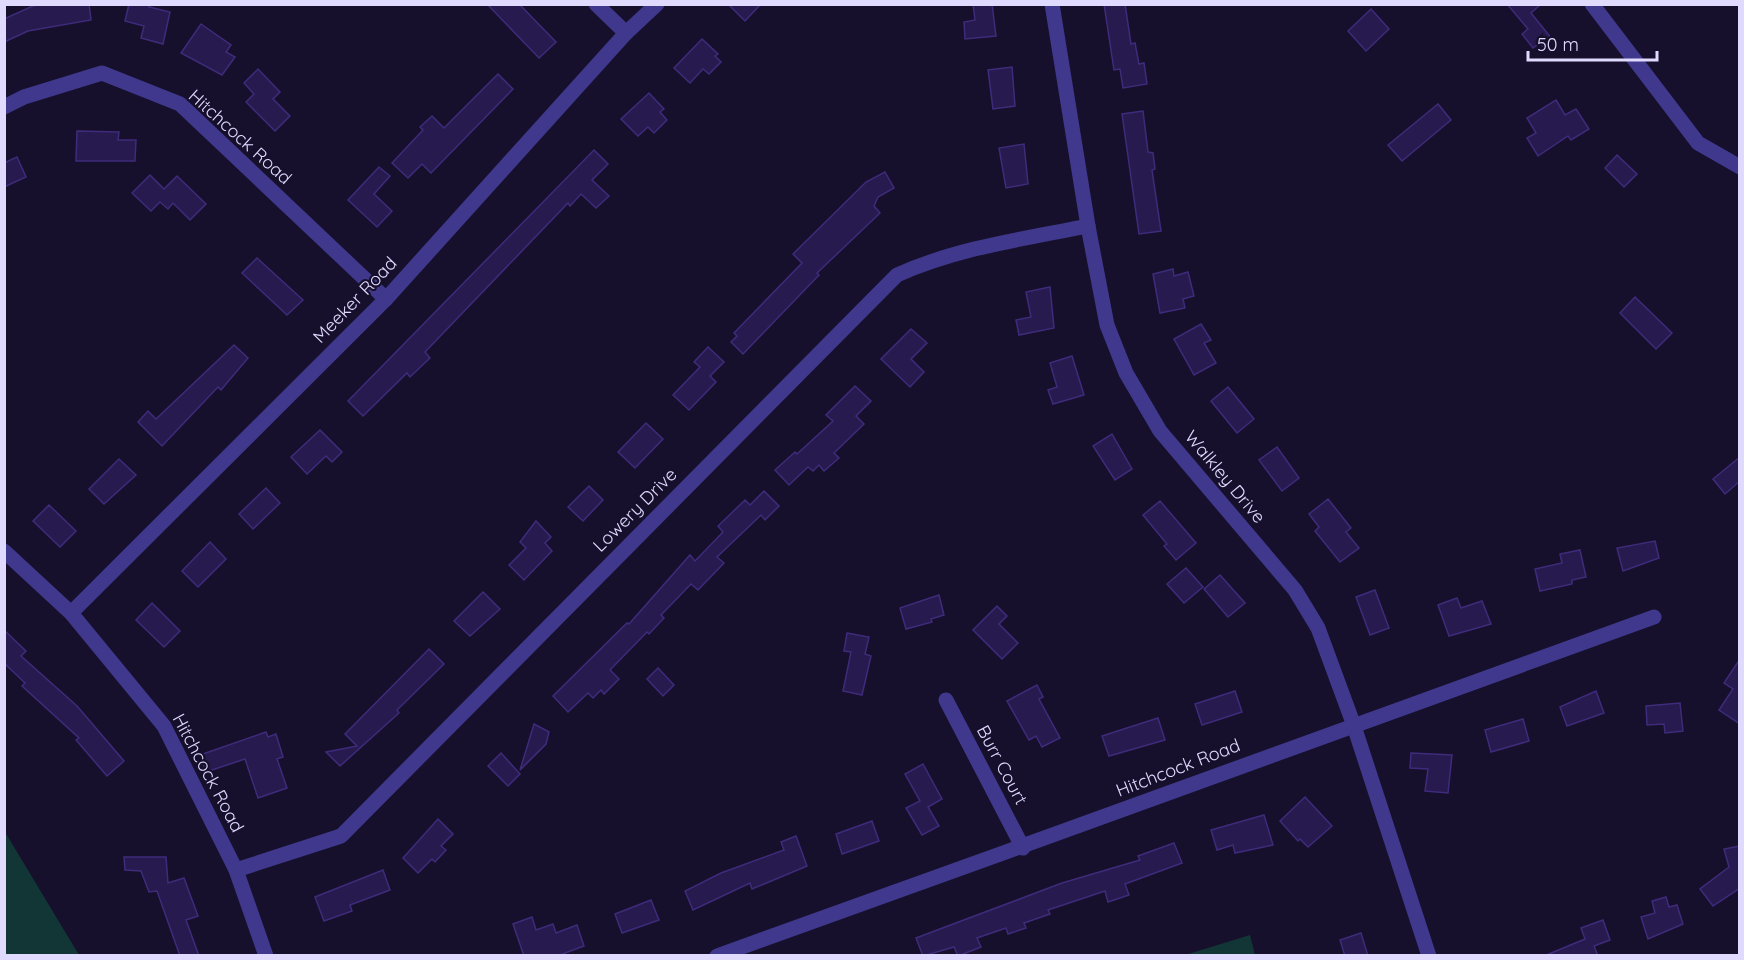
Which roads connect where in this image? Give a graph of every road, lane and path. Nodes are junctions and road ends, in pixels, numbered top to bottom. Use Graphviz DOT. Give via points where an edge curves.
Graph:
graph roads {
  1 [pos="596,4"];
  2 [pos="657,4"];
  3 [pos="1052,4"];
  4 [pos="1592,4"];
  5 [pos="626,33"];
  6 [pos="4,106"];
  7 [pos="1740,167"];
  8 [pos="1088,226"];
  9 [pos="386,299"];
  10 [pos="4,551"];
  11 [pos="70,613"];
  12 [pos="1654,618"];
  13 [pos="946,700"];
  14 [pos="1353,723"];
  15 [pos="1023,848"];
  16 [pos="236,870"];
  17 [pos="266,956"];
  18 [pos="717,956"];
  19 [pos="1429,956"];
  1 -- 5 [label="street"];
  2 -- 5 [label="street, Meeker Road"];
  3 -- 8 [label="street, Walkley Drive"];
  4 -- 7 [label="street" via="1698,143"];
  5 -- 9 [label="street, Meeker Road"];
  6 -- 9 [label="street, Hitchcock Road" via="102,73 180,104"];
  8 -- 14 [label="street, Walkley Drive" via="1107,325 1126,373 1160,431 1295,590 1318,628"];
  8 -- 16 [label="street, Lowery Drive" via="973,249 897,274 341,836"];
  9 -- 11 [label="street, Meeker Road"];
  10 -- 11 [label="street, Hitchcock Road"];
  11 -- 16 [label="street, Hitchcock Road" via="164,726"];
  12 -- 14 [label="street, Hitchcock Road"];
  13 -- 15 [label="street, Burr Court"];
  14 -- 15 [label="street, Hitchcock Road"];
  14 -- 19 [label="street, Walkley Drive"];
  15 -- 18 [label="street, Hitchcock Road"];
  16 -- 17 [label="street, Hitchcock Road"];
}
